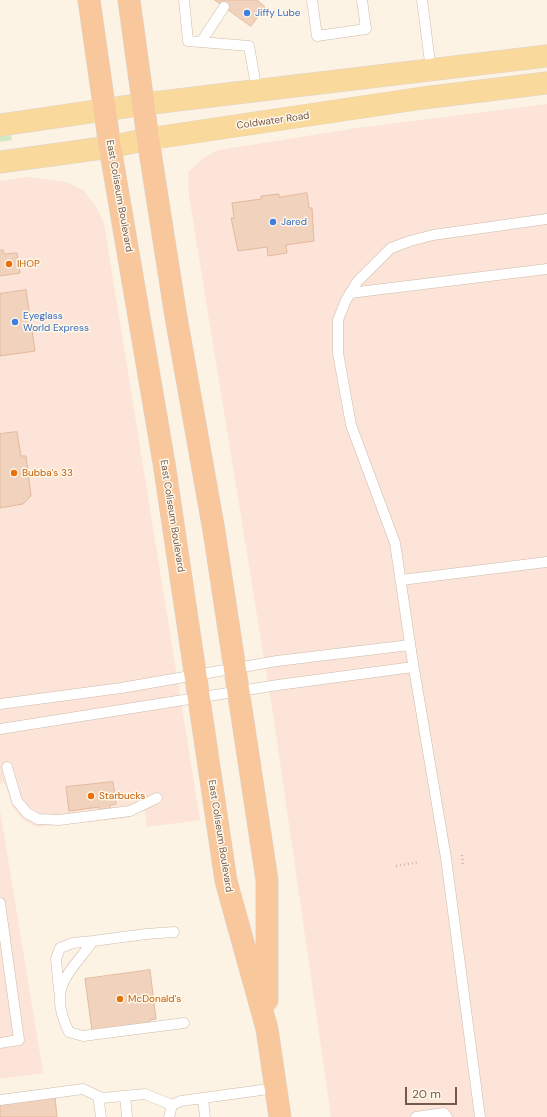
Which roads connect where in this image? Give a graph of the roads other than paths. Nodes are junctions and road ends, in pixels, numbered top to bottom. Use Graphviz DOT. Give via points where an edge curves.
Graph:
graph roads {
  1 [pos="88,0"];
  2 [pos="129,0"];
  3 [pos="184,0"];
  4 [pos="312,0"];
  5 [pos="362,0"];
  6 [pos="422,0"];
  7 [pos="224,7"];
  8 [pos="201,42"];
  9 [pos="547,56"];
  10 [pos="431,70"];
  11 [pos="547,83"];
  12 [pos="257,91"];
  13 [pos="144,104"];
  14 [pos="105,110"];
  15 [pos="0,125"];
  16 [pos="148,139"];
  17 [pos="110,147"];
  18 [pos="0,162"];
  19 [pos="547,219"];
  20 [pos="547,269"];
  21 [pos="350,293"];
  22 [pos="547,562"];
  23 [pos="401,580"];
  24 [pos="410,645"];
  25 [pos="413,667"];
  26 [pos="235,668"];
  27 [pos="196,675"];
  28 [pos="238,692"];
  29 [pos="199,698"];
  30 [pos="0,704"];
  31 [pos="0,729"];
  32 [pos="7,767"];
  33 [pos="156,798"];
  34 [pos="0,903"];
  35 [pos="174,932"];
  36 [pos="92,941"];
  37 [pos="59,996"];
  38 [pos="184,1023"];
  39 [pos="267,1028"];
  40 [pos="0,1043"];
  41 [pos="276,1088"];
  42 [pos="98,1096"];
  43 [pos="125,1096"];
  44 [pos="203,1099"];
  45 [pos="0,1100"];
  46 [pos="172,1105"];
  47 [pos="101,1117"];
  48 [pos="127,1117"];
  49 [pos="169,1117"];
  50 [pos="205,1117"];
  51 [pos="280,1117"];
  52 [pos="416,1117"];
  53 [pos="447,1117"];
  54 [pos="480,1117"];
  1 -- 14 [label="highway, East Coliseum Boulevard"];
  2 -- 13 [label="highway, East Coliseum Boulevard"];
  3 -- 8 [label="lane" via="188,41"];
  4 -- 5 [label="lane" via="316,36 366,29"];
  6 -- 10 [label="lane"];
  7 -- 8 [label="lane"];
  8 -- 12 [label="lane" via="249,46"];
  9 -- 10 [label="main road"];
  10 -- 12 [label="main road"];
  11 -- 16 [label="main road, Coldwater Road" via="423,98"];
  12 -- 13 [label="main road"];
  13 -- 14 [label="main road"];
  13 -- 16 [label="highway, East Coliseum Boulevard"];
  14 -- 15 [label="main road"];
  14 -- 17 [label="highway, East Coliseum Boulevard"];
  16 -- 17 [label="main road, Coldwater Road"];
  16 -- 26 [label="highway, East Coliseum Boulevard"];
  17 -- 18 [label="main road, Coldwater Road"];
  17 -- 27 [label="highway, East Coliseum Boulevard" via="164,463"];
  19 -- 21 [label="lane" via="410,240 391,248 357,282"];
  20 -- 21 [label="lane"];
  21 -- 23 [label="lane" via="338,320 338,353 351,425 395,543"];
  22 -- 23 [label="lane"];
  23 -- 24 [label="lane"];
  24 -- 25 [label="lane"];
  24 -- 26 [label="lane"];
  25 -- 28 [label="lane"];
  25 -- 54 [label="lane" via="446,858"];
  26 -- 27 [label="lane"];
  26 -- 28 [label="highway, East Coliseum Boulevard"];
  27 -- 29 [label="highway, East Coliseum Boulevard"];
  27 -- 30 [label="lane"];
  28 -- 29 [label="lane"];
  28 -- 39 [label="highway, East Coliseum Boulevard" via="267,880"];
  29 -- 31 [label="lane"];
  29 -- 39 [label="highway, East Coliseum Boulevard" via="226,881"];
  32 -- 33 [label="lane" via="17,801 27,813 38,819 59,820 130,811"];
  34 -- 40 [label="lane" via="19,1040"];
  35 -- 36 [label="lane"];
  36 -- 37 [label="lane" via="63,980"];
  36 -- 37 [label="lane" via="73,943 60,948 56,959"];
  37 -- 38 [label="lane" via="62,1017 69,1032 83,1036"];
  39 -- 41 [label="highway, East Coliseum Boulevard"];
  41 -- 44 [label="lane"];
  41 -- 51 [label="highway, East Coliseum Boulevard"];
  42 -- 43 [label="lane"];
  42 -- 45 [label="lane" via="83,1089"];
  42 -- 47 [label="lane"];
  43 -- 46 [label="lane" via="145,1094"];
  43 -- 48 [label="lane"];
  44 -- 46 [label="lane" via="181,1101"];
  44 -- 50 [label="lane"];
  46 -- 49 [label="lane"];
  52 -- 53 [label="lane" via="444,1113"];
}
